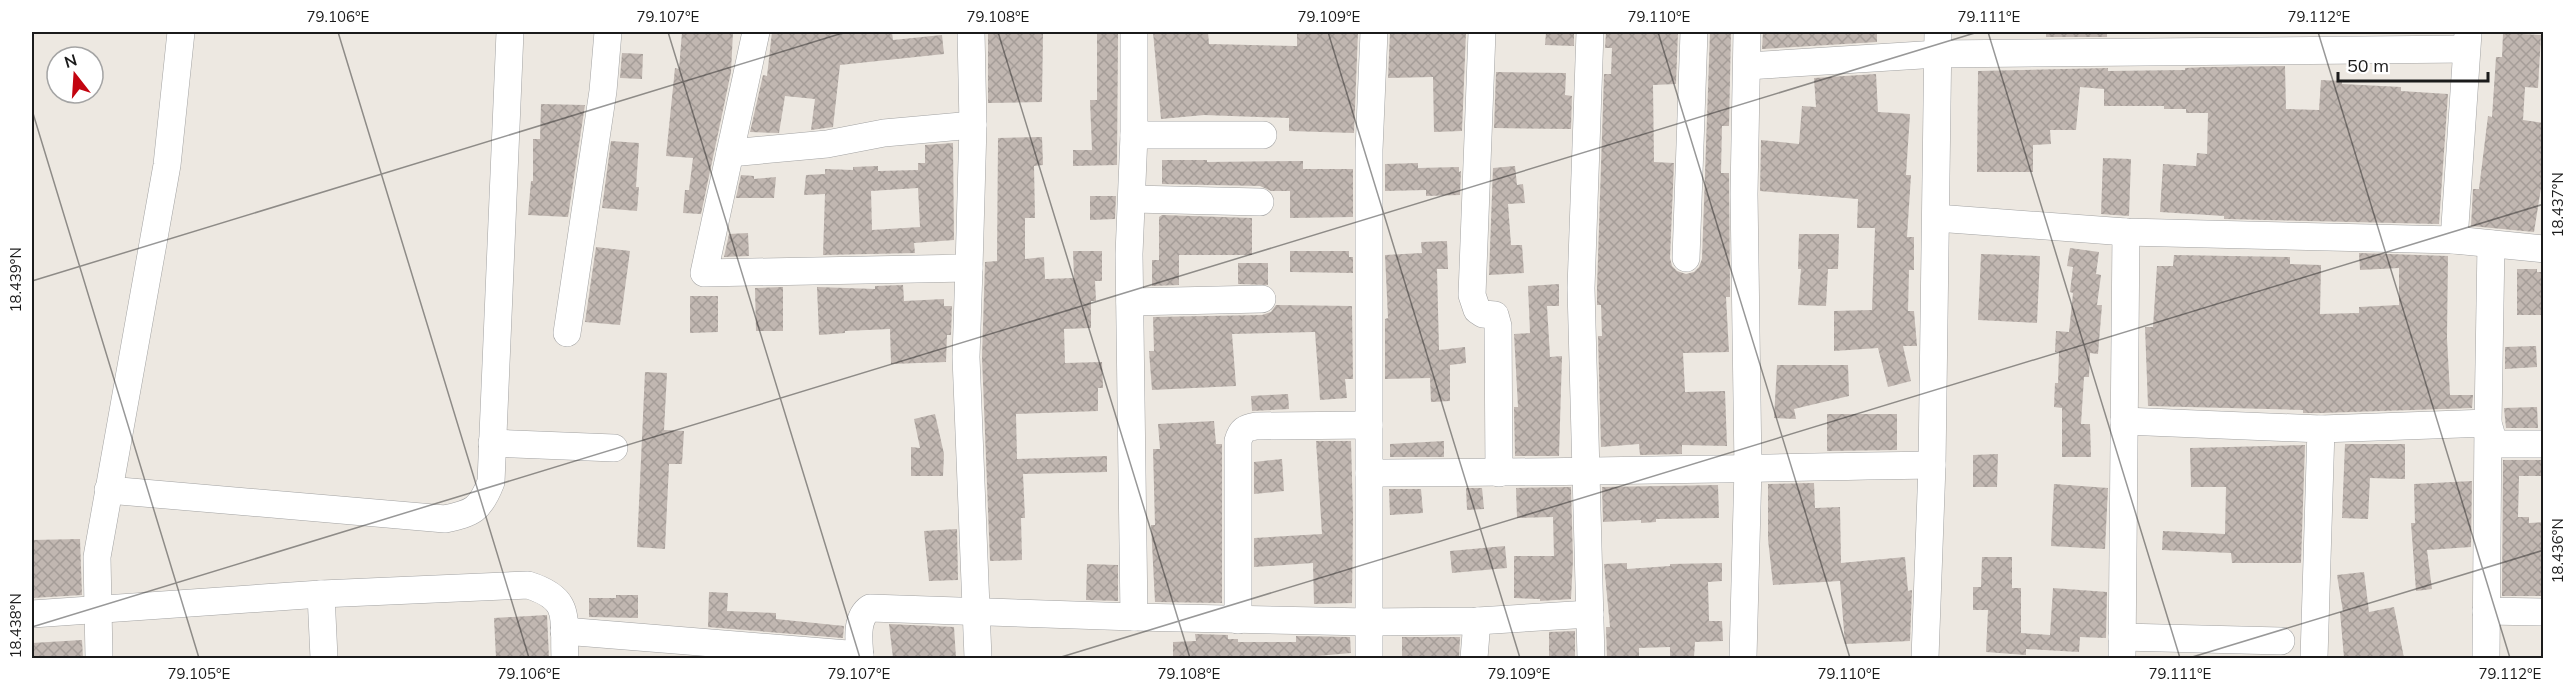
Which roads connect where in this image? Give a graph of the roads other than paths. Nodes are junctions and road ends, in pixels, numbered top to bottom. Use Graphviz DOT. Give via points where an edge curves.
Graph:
graph roads {
  1 [pos="181,32"];
  2 [pos="510,32"];
  3 [pos="608,32"];
  4 [pos="756,32"];
  5 [pos="971,32"];
  6 [pos="1134,32"];
  7 [pos="1374,32"];
  8 [pos="1482,32"];
  9 [pos="1590,32"];
  10 [pos="1694,32"];
  11 [pos="1747,32"];
  12 [pos="2467,40"];
  13 [pos="1938,43"];
  14 [pos="1747,66"];
  15 [pos="973,125"];
  16 [pos="1134,135"];
  17 [pos="1263,135"];
  18 [pos="730,153"];
  19 [pos="1132,199"];
  20 [pos="1260,202"];
  21 [pos="1936,218"];
  22 [pos="2126,232"];
  23 [pos="2454,240"];
  24 [pos="2491,244"];
  25 [pos="2544,249"];
  26 [pos="1686,258"];
  27 [pos="969,268"];
  28 [pos="1262,299"];
  29 [pos="1130,302"];
  30 [pos="567,333"];
  31 [pos="2124,421"];
  32 [pos="2488,423"];
  33 [pos="1369,424"];
  34 [pos="2322,429"];
  35 [pos="492,443"];
  36 [pos="2544,444"];
  37 [pos="614,448"];
  38 [pos="1932,465"];
  39 [pos="1748,468"];
  40 [pos="1585,470"];
  41 [pos="1369,473"];
  42 [pos="1499,473"];
  43 [pos="108,490"];
  44 [pos="321,594"];
  45 [pos="97,610"];
  46 [pos="977,611"];
  47 [pos="2486,611"];
  48 [pos="2544,612"];
  49 [pos="32,614"];
  50 [pos="1590,614"];
  51 [pos="1134,617"];
  52 [pos="1238,620"];
  53 [pos="1477,621"];
  54 [pos="1368,622"];
  55 [pos="564,631"];
  56 [pos="2281,641"];
  57 [pos="2122,648"];
  58 [pos="860,657"];
  59 [pos="99,658"];
  60 [pos="324,658"];
  61 [pos="565,658"];
  62 [pos="978,658"];
  63 [pos="1369,658"];
  64 [pos="1474,658"];
  65 [pos="1592,658"];
  66 [pos="1743,658"];
  67 [pos="1925,658"];
  68 [pos="2314,658"];
  69 [pos="2486,658"];
  1 -- 43 [label="street" via="167,165"];
  2 -- 35 [label="street"];
  3 -- 30 [label="street" via="603,91"];
  4 -- 18 [label="street"];
  5 -- 15 [label="street"];
  6 -- 16 [label="street"];
  7 -- 33 [label="street" via="1369,150"];
  8 -- 42 [label="street" via="1472,295 1477,310 1495,315 1498,326"];
  9 -- 40 [label="street" via="1582,234"];
  10 -- 26 [label="street"];
  11 -- 14 [label="street"];
  12 -- 13 [label="street"];
  12 -- 23 [label="street"];
  13 -- 14 [label="street"];
  13 -- 21 [label="street"];
  14 -- 39 [label="street" via="1744,194"];
  15 -- 18 [label="street"];
  15 -- 27 [label="street"];
  16 -- 17 [label="street"];
  16 -- 19 [label="street"];
  18 -- 27 [label="street" via="704,273"];
  19 -- 20 [label="street"];
  19 -- 29 [label="street"];
  21 -- 22 [label="street"];
  21 -- 38 [label="street"];
  22 -- 23 [label="street"];
  22 -- 31 [label="street"];
  23 -- 24 [label="street"];
  24 -- 25 [label="street"];
  24 -- 32 [label="street"];
  27 -- 46 [label="street" via="966,357"];
  28 -- 29 [label="street"];
  29 -- 51 [label="street"];
  31 -- 34 [label="street"];
  31 -- 57 [label="street"];
  32 -- 34 [label="street"];
  32 -- 36 [label="street" via="2494,444"];
  32 -- 47 [label="street"];
  33 -- 41 [label="street"];
  33 -- 52 [label="street" via="1256,426 1240,433"];
  34 -- 68 [label="street"];
  35 -- 37 [label="street"];
  35 -- 43 [label="street" via="491,482 484,499 471,513 445,519"];
  38 -- 39 [label="street"];
  38 -- 67 [label="street"];
  39 -- 40 [label="street"];
  39 -- 66 [label="street"];
  40 -- 42 [label="street"];
  40 -- 50 [label="street"];
  41 -- 42 [label="street"];
  41 -- 54 [label="street"];
  43 -- 45 [label="street" via="97,557"];
  44 -- 45 [label="street"];
  44 -- 55 [label="street" via="528,585 558,600"];
  44 -- 60 [label="street"];
  45 -- 49 [label="street"];
  45 -- 59 [label="street"];
  46 -- 51 [label="street"];
  46 -- 58 [label="street" via="870,608 862,613 860,622"];
  46 -- 62 [label="street"];
  47 -- 48 [label="street"];
  47 -- 69 [label="street"];
  50 -- 53 [label="street"];
  50 -- 65 [label="street"];
  51 -- 52 [label="street"];
  52 -- 54 [label="street"];
  53 -- 54 [label="street"];
  53 -- 64 [label="street"];
  54 -- 63 [label="street"];
  55 -- 58 [label="street"];
  55 -- 61 [label="street"];
  56 -- 57 [label="street"];
}
